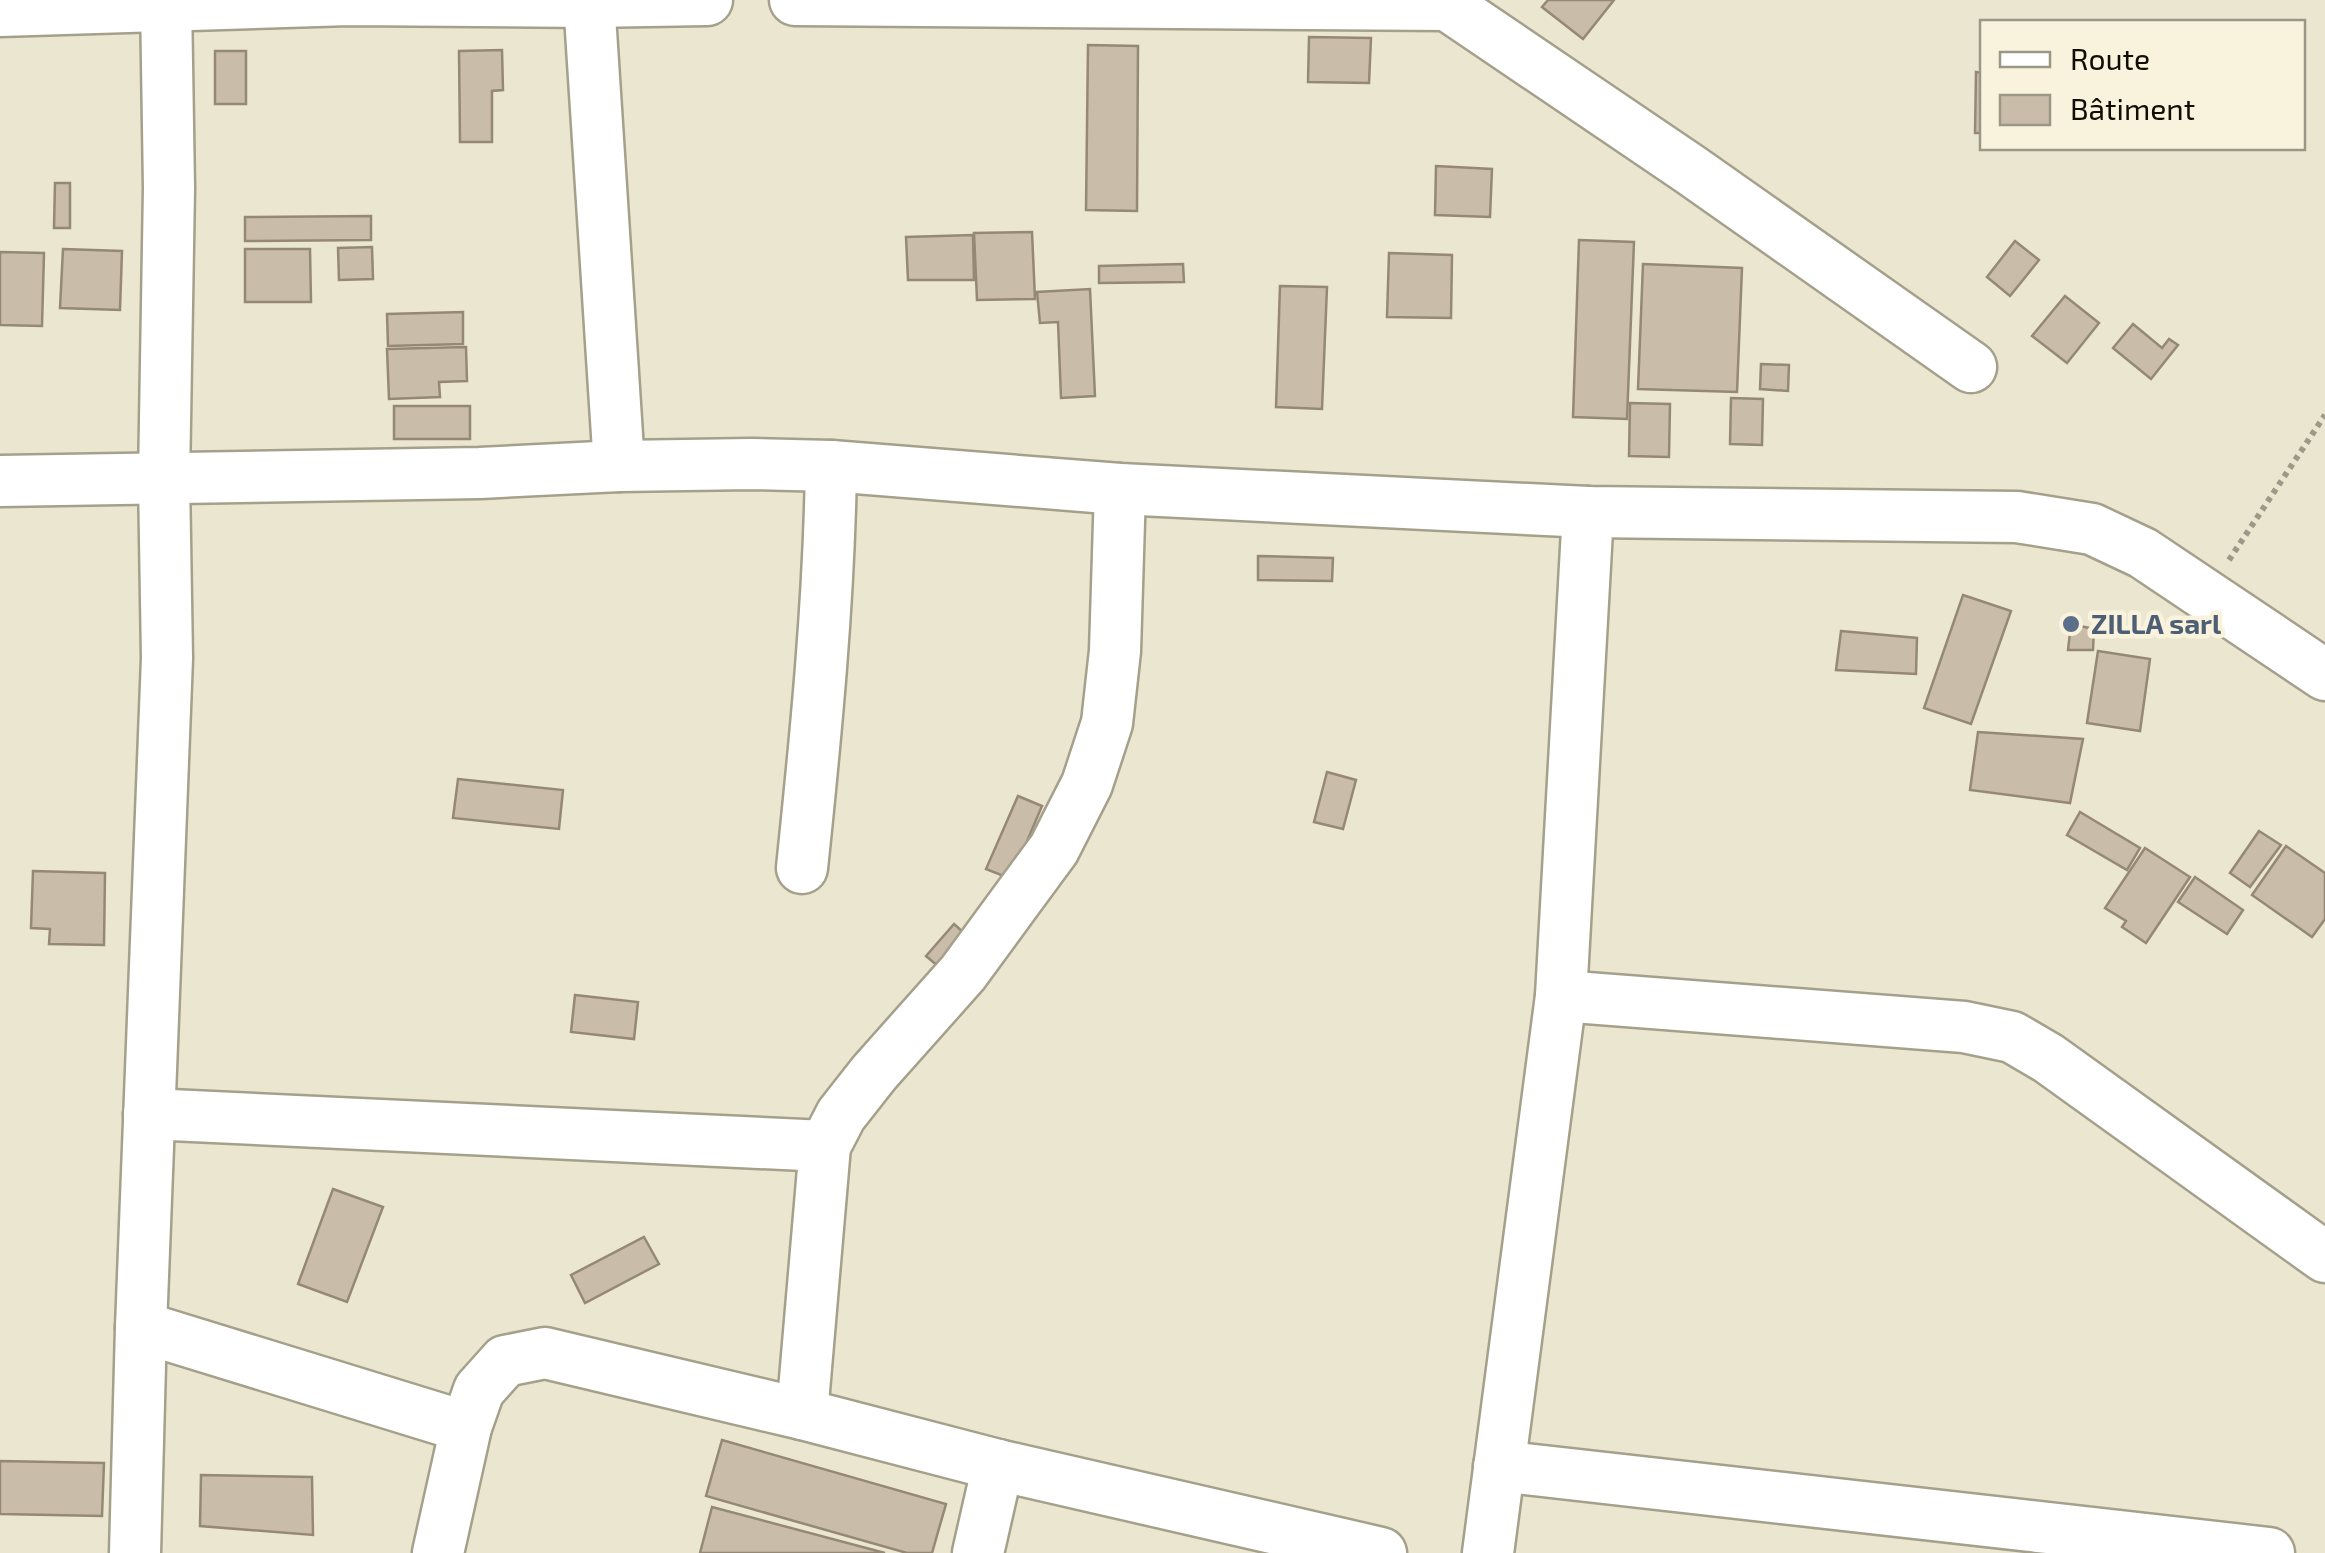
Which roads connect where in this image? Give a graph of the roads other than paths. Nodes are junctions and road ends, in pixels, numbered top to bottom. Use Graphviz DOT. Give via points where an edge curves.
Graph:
graph roads {
  1 [pos="707,0"];
  2 [pos="795,0"];
  3 [pos="589,1"];
  4 [pos="1444,3"];
  5 [pos="165,4"];
  6 [pos="0,11"];
  7 [pos="1970,367"];
  8 [pos="619,466"];
  9 [pos="831,466"];
  10 [pos="164,479"];
  11 [pos="0,480"];
  12 [pos="1120,489"];
  13 [pos="1588,512"];
  14 [pos="2325,675"];
  15 [pos="802,868"];
  16 [pos="1561,996"];
  17 [pos="149,1114"];
  18 [pos="825,1146"];
  19 [pos="2325,1257"];
  20 [pos="141,1328"];
  21 [pos="802,1414"];
  22 [pos="466,1426"];
  23 [pos="998,1465"];
  24 [pos="1499,1466"];
  25 [pos="135,1553"];
  26 [pos="438,1553"];
  27 [pos="978,1553"];
  28 [pos="1381,1553"];
  29 [pos="1488,1553"];
  30 [pos="2269,1553"];
  1 -- 3 [label="street"];
  2 -- 4 [label="street"];
  3 -- 5 [label="street"];
  3 -- 8 [label="street"];
  4 -- 7 [label="street"];
  5 -- 6 [label="street"];
  5 -- 10 [label="street"];
  8 -- 9 [label="street"];
  8 -- 10 [label="street"];
  9 -- 12 [label="street"];
  9 -- 15 [label="street" via="829,564"];
  10 -- 11 [label="street"];
  10 -- 17 [label="street" via="166,658"];
  12 -- 13 [label="street"];
  12 -- 18 [label="street" via="1107,723 1087,784 1054,849 1016,902 840,1114"];
  13 -- 14 [label="street" via="2017,518 2092,529 2143,554"];
  13 -- 16 [label="street"];
  16 -- 19 [label="street" via="1964,1028 2012,1038"];
  16 -- 24 [label="street"];
  17 -- 18 [label="street"];
  17 -- 20 [label="street"];
  18 -- 21 [label="street"];
  20 -- 22 [label="street"];
  20 -- 25 [label="street"];
  21 -- 22 [label="street" via="545,1353 505,1362 479,1390"];
  21 -- 23 [label="street"];
  22 -- 26 [label="street"];
  23 -- 27 [label="street"];
  23 -- 28 [label="street"];
  24 -- 29 [label="street"];
  24 -- 30 [label="street"];
}
